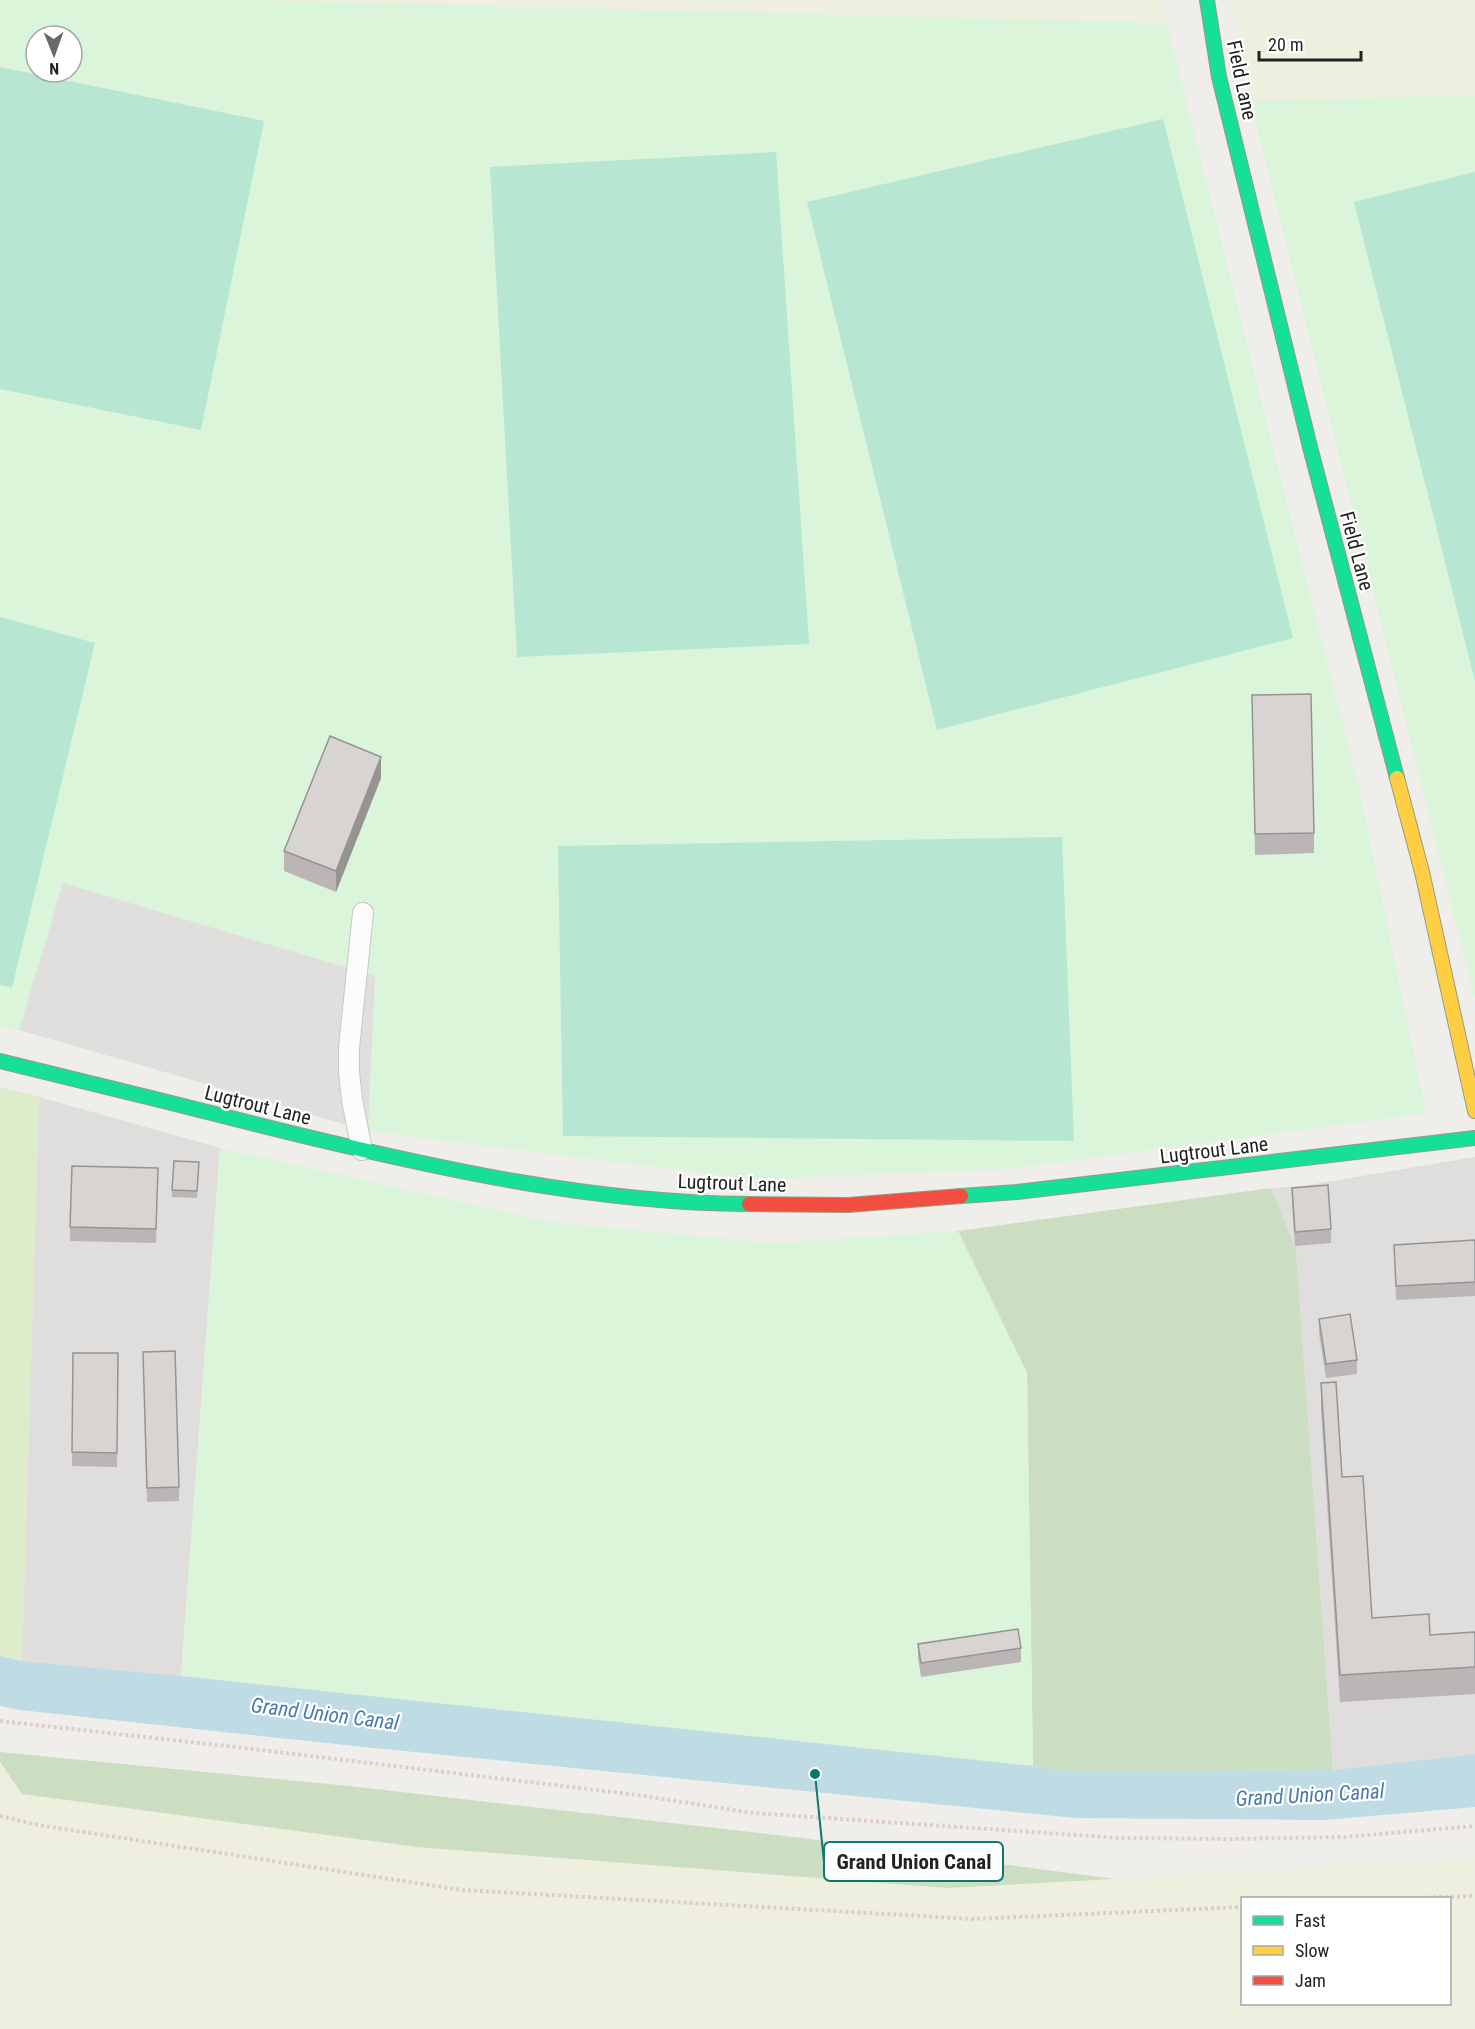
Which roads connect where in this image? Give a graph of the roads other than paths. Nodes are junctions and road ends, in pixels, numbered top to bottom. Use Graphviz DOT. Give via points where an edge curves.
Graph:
graph roads {
  1 [pos="1207,0"];
  2 [pos="363,913"];
  3 [pos="0,1061"];
  4 [pos="1475,1111"];
  5 [pos="1475,1138"];
  6 [pos="362,1150"];
  1 -- 4 [label="street, Field Lane" via="1222,89 1310,447 1422,872"];
  2 -- 6 [label="lane" via="349,1048 352,1100"];
  3 -- 6 [label="street, Lugtrout Lane"];
  5 -- 6 [label="street, Lugtrout Lane" via="1017,1192 848,1205 695,1204 535,1186"];
}
